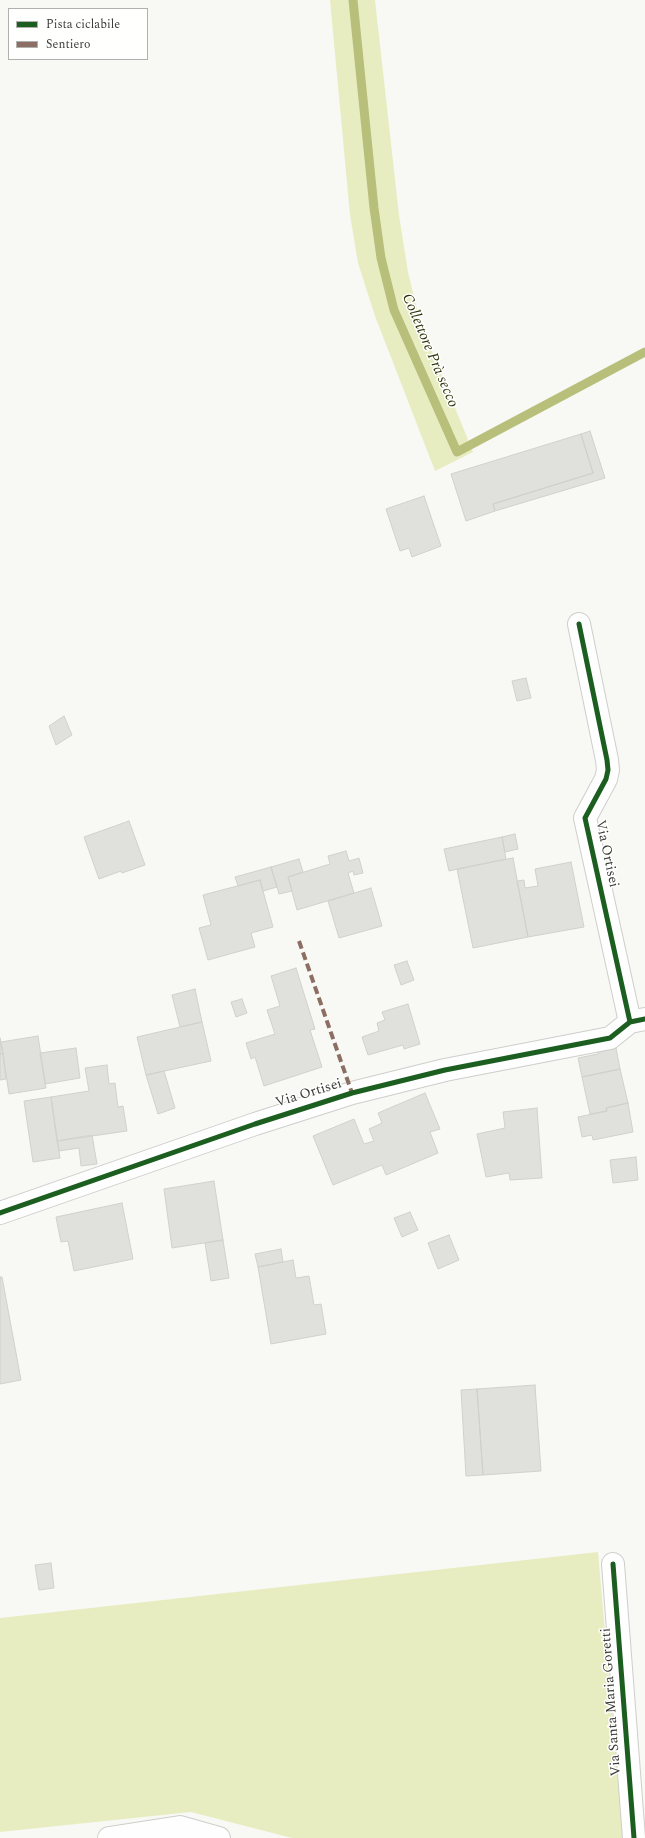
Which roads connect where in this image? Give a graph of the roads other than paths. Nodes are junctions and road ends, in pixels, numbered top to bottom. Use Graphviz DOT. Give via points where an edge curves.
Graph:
graph roads {
  1 [pos="579,624"];
  2 [pos="637,1020"];
  3 [pos="0,1213"];
  4 [pos="613,1564"];
  5 [pos="110,1838"];
  6 [pos="219,1838"];
  7 [pos="634,1838"];
  1 -- 2 [label="street, Via Ortisei" via="608,770 606,779 585,818"];
  2 -- 3 [label="street, Via Ortisei" via="610,1038 445,1070 352,1093"];
  4 -- 7 [label="street, Via Santa Maria Goretti"];
  5 -- 6 [label="street" via="180,1827"];
}
